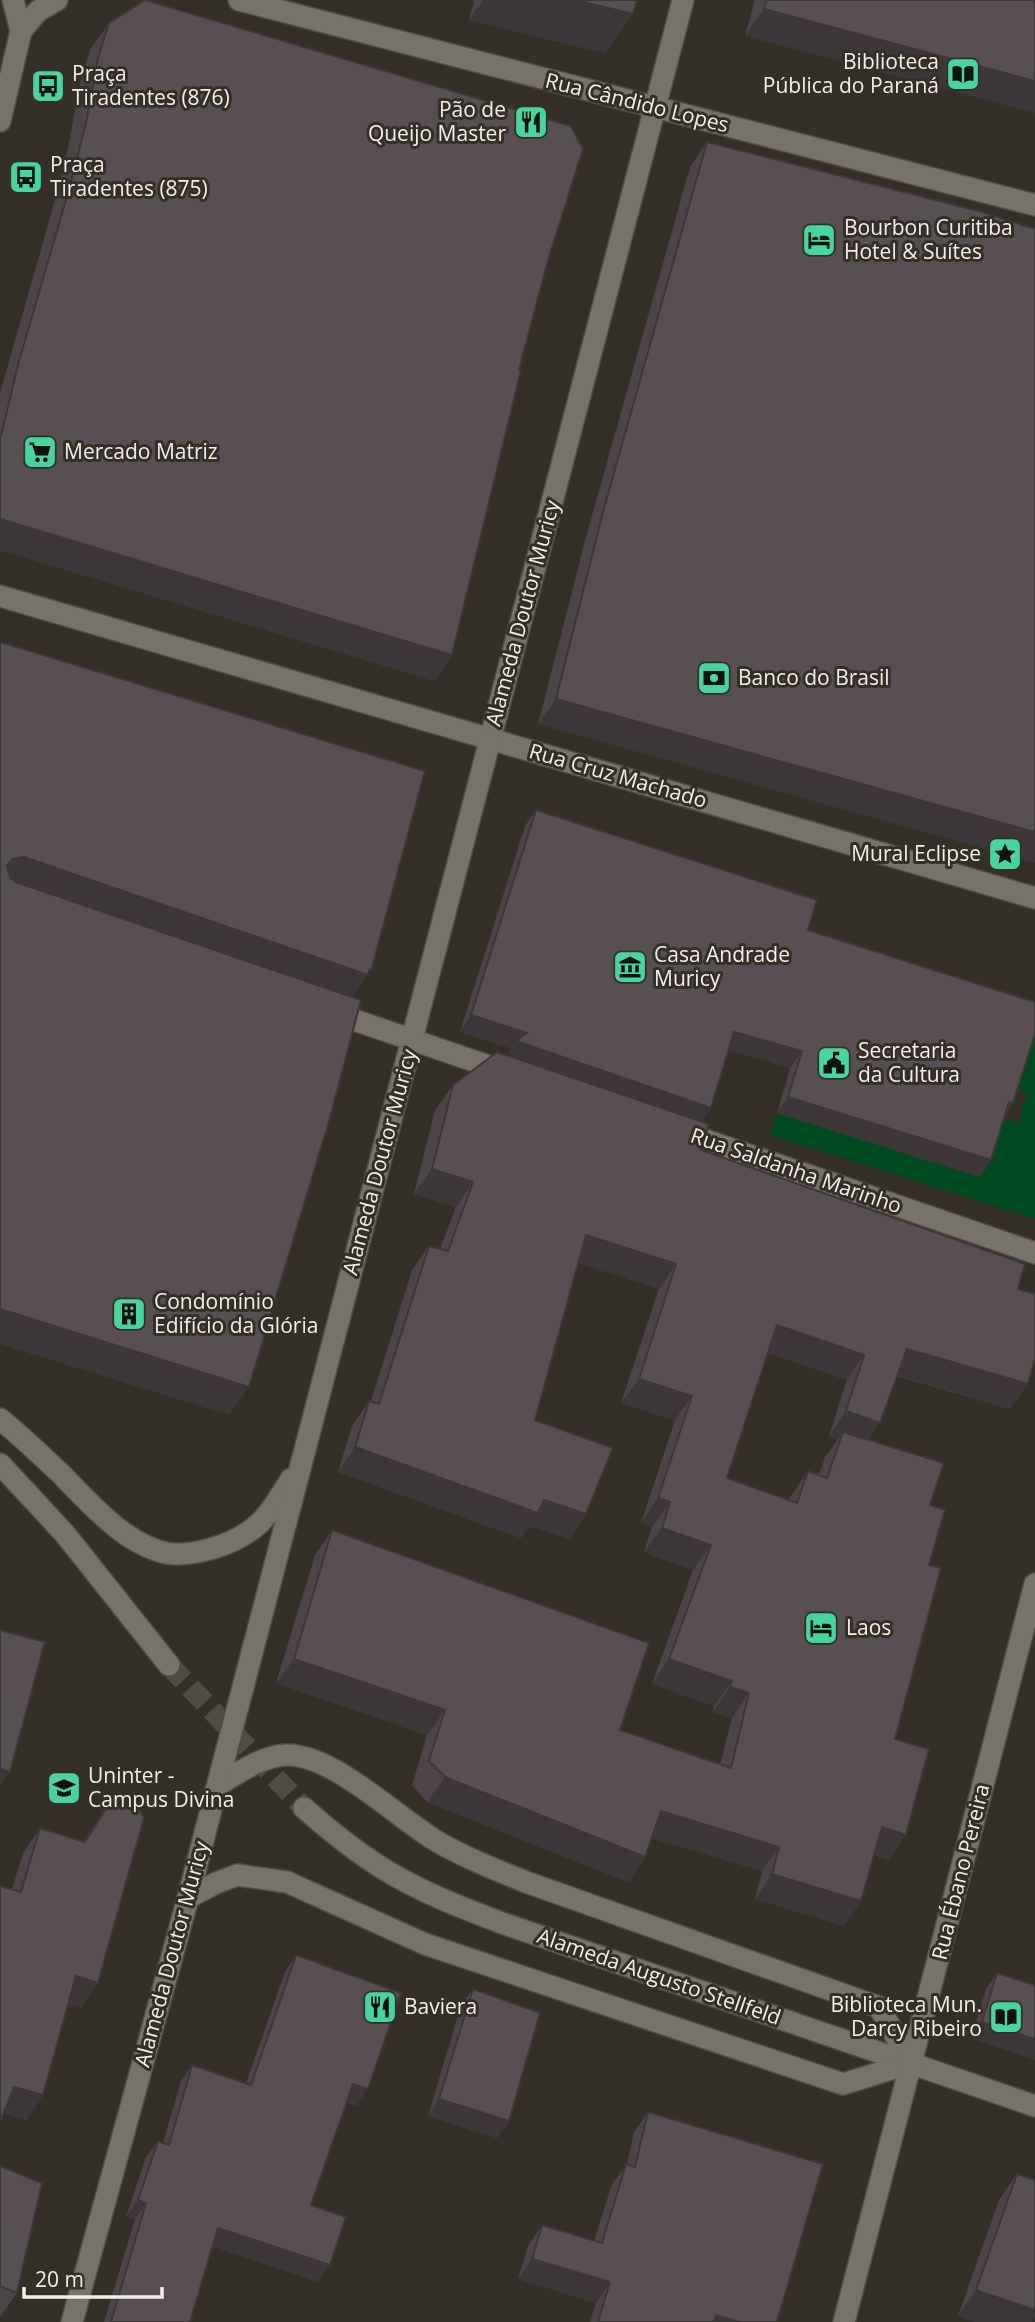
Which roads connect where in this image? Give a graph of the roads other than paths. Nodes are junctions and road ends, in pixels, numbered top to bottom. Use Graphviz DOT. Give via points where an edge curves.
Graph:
graph roads {
  1 [pos="13,0"];
  2 [pos="57,0"];
  3 [pos="239,0"];
  4 [pos="683,0"];
  5 [pos="21,31"];
  6 [pos="655,107"];
  7 [pos="0,121"];
  8 [pos="1035,205"];
  9 [pos="0,596"];
  10 [pos="491,739"];
  11 [pos="1035,898"];
  12 [pos="309,1004"];
  13 [pos="412,1039"];
  14 [pos="529,1079"];
  15 [pos="659,1124"];
  16 [pos="1035,1252"];
  17 [pos="0,1419"];
  18 [pos="302,1461"];
  19 [pos="0,1464"];
  20 [pos="1035,1584"];
  21 [pos="169,1665"];
  22 [pos="218,1785"];
  23 [pos="304,1808"];
  24 [pos="188,1898"];
  25 [pos="911,2063"];
  26 [pos="1035,2106"];
  27 [pos="72,2322"];
  28 [pos="844,2322"];
  1 -- 5 [label="street"];
  2 -- 5 [label="street" via="38,11"];
  3 -- 6 [label="street, Rua Cândido Lopes"];
  4 -- 6 [label="street, Alameda Doutor Muricy"];
  5 -- 7 [label="street"];
  6 -- 8 [label="street, Rua Cândido Lopes"];
  6 -- 10 [label="street, Alameda Doutor Muricy"];
  9 -- 10 [label="street, Rua Cruz Machado"];
  10 -- 11 [label="street, Rua Cruz Machado"];
  10 -- 13 [label="street, Alameda Doutor Muricy"];
  12 -- 13 [label="street"];
  13 -- 14 [label="street"];
  13 -- 18 [label="street, Alameda Doutor Muricy"];
  15 -- 16 [label="street, Rua Saldanha Marinho"];
  17 -- 18 [label="street" via="102,1515 138,1543 168,1554 201,1552 238,1541 268,1517"];
  18 -- 22 [label="street, Alameda Doutor Muricy"];
  19 -- 21 [label="street" via="65,1534"];
  20 -- 25 [label="street, Rua Ébano Pereira"];
  22 -- 24 [label="street, Alameda Doutor Muricy"];
  22 -- 25 [label="street" via="266,1760 286,1755 312,1758 335,1769 437,1841 481,1864 879,2007"];
  23 -- 25 [label="street, Alameda Augusto Stellfeld" via="388,1872 442,1899"];
  24 -- 25 [label="street" via="237,1875 287,1882 425,1944 843,2084"];
  24 -- 27 [label="street, Alameda Doutor Muricy"];
  25 -- 26 [label="street, Alameda Augusto Stellfeld"];
  25 -- 28 [label="street, Rua Ébano Pereira"];
}
